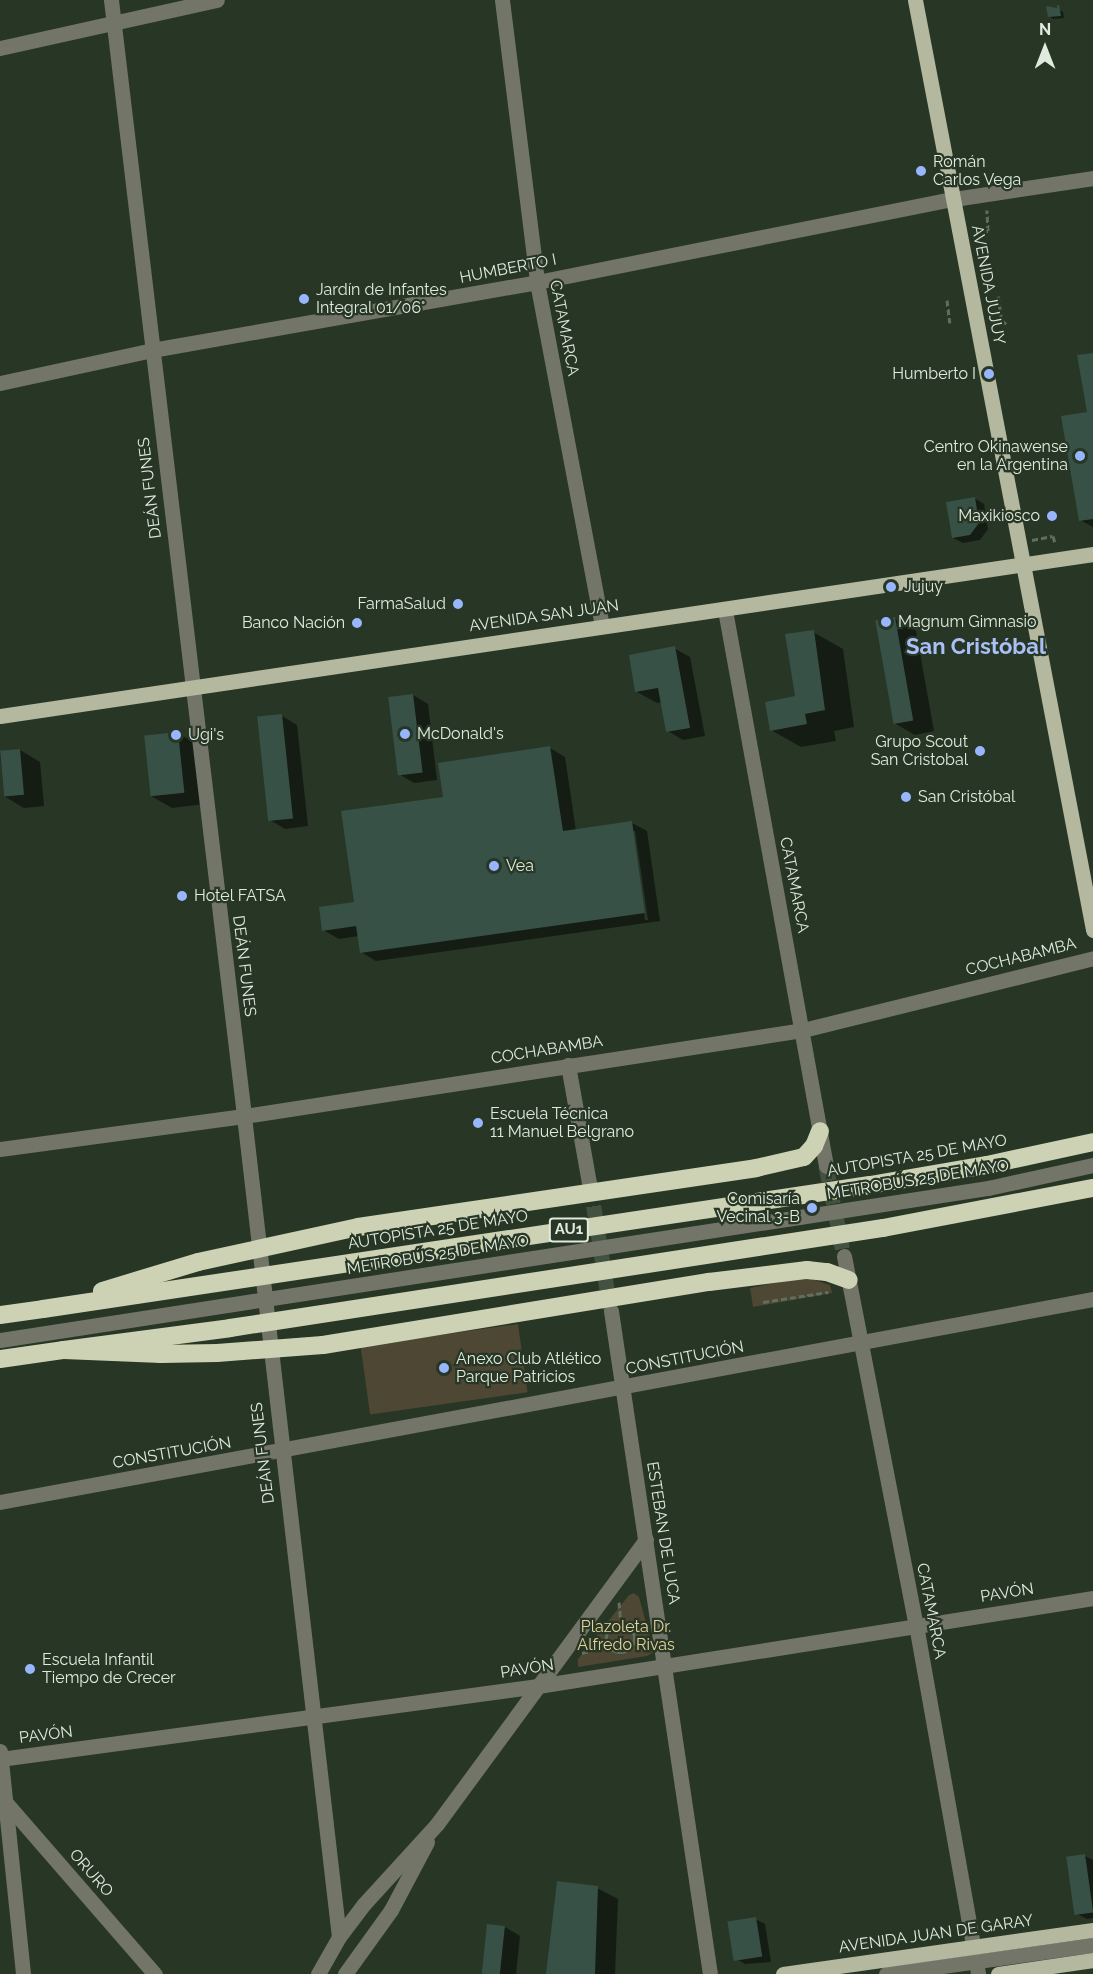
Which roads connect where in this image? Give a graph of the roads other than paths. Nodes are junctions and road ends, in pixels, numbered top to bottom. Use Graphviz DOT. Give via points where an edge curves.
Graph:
graph roads {
  1 [pos="111,0"];
  2 [pos="217,0"];
  3 [pos="502,0"];
  4 [pos="915,0"];
  5 [pos="113,23"];
  6 [pos="0,48"];
  7 [pos="1093,178"];
  8 [pos="954,199"];
  9 [pos="537,282"];
  10 [pos="152,350"];
  11 [pos="0,383"];
  12 [pos="1093,554"];
  13 [pos="1023,566"];
  14 [pos="724,610"];
  15 [pos="602,625"];
  16 [pos="191,686"];
  17 [pos="0,716"];
  18 [pos="1093,930"];
  19 [pos="1093,958"];
  20 [pos="803,1030"];
  21 [pos="568,1065"];
  22 [pos="244,1116"];
  23 [pos="820,1131"];
  24 [pos="1093,1142"];
  25 [pos="0,1149"];
  26 [pos="1093,1165"];
  27 [pos="826,1166"];
  28 [pos="590,1183"];
  29 [pos="1093,1188"];
  30 [pos="844,1256"];
  31 [pos="849,1284"];
  32 [pos="1093,1299"];
  33 [pos="43,1309"];
  34 [pos="611,1311"];
  35 [pos="0,1315"];
  36 [pos="0,1340"];
  37 [pos="862,1344"];
  38 [pos="64,1350"];
  39 [pos="0,1359"];
  40 [pos="623,1388"];
  41 [pos="281,1452"];
  42 [pos="0,1502"];
  43 [pos="646,1539"];
  44 [pos="1093,1598"];
  45 [pos="916,1625"];
  46 [pos="664,1664"];
  47 [pos="538,1686"];
  48 [pos="312,1718"];
  49 [pos="0,1751"];
  50 [pos="0,1759"];
  51 [pos="3,1799"];
  52 [pos="437,1824"];
  53 [pos="1093,1930"];
  54 [pos="339,1937"];
  55 [pos="1093,1945"];
  56 [pos="1093,1960"];
  57 [pos="977,1961"];
  58 [pos="23,1974"];
  59 [pos="155,1974"];
  60 [pos="318,1974"];
  61 [pos="345,1974"];
  62 [pos="710,1974"];
  63 [pos="783,1974"];
  64 [pos="886,1974"];
  65 [pos="998,1974"];
  1 -- 5 [label="street, DEÁN FUNES"];
  2 -- 5 [label="street"];
  3 -- 9 [label="street, CATAMARCA"];
  4 -- 8 [label="main road, AVENIDA JUJUY"];
  5 -- 6 [label="street"];
  5 -- 10 [label="street, DEÁN FUNES"];
  7 -- 8 [label="street, HUMBERTO I"];
  8 -- 9 [label="street, HUMBERTO I"];
  8 -- 13 [label="main road, AVENIDA JUJUY"];
  9 -- 10 [label="street, HUMBERTO I"];
  9 -- 15 [label="street, CATAMARCA"];
  10 -- 11 [label="street, HUMBERTO I"];
  10 -- 16 [label="street, DEÁN FUNES"];
  12 -- 13 [label="main road, AVENIDA SAN JUAN"];
  13 -- 14 [label="main road, AVENIDA SAN JUAN"];
  13 -- 18 [label="main road, AVENIDA JUJUY"];
  14 -- 15 [label="main road, AVENIDA SAN JUAN"];
  14 -- 20 [label="street, CATAMARCA"];
  15 -- 16 [label="main road, AVENIDA SAN JUAN"];
  16 -- 17 [label="main road, AVENIDA SAN JUAN"];
  16 -- 22 [label="street, DEÁN FUNES"];
  19 -- 20 [label="street, COCHABAMBA"];
  20 -- 21 [label="street, COCHABAMBA"];
  20 -- 23 [label="street, CATAMARCA"];
  21 -- 22 [label="street, COCHABAMBA"];
  21 -- 28 [label="street"];
  22 -- 25 [label="street, COCHABAMBA"];
  22 -- 41 [label="street, DEÁN FUNES"];
  23 -- 27 [label="street, CATAMARCA"];
  23 -- 33 [label="highway, bridge" via="804,1157 756,1168 347,1228 198,1262"];
  24 -- 33 [label="highway, AUTOPISTA 25 DE MAYO / AU1, bridge" via="870,1185"];
  26 -- 36 [label="street, METROBÚS 25 DE MAYO, bridge" via="988,1188"];
  29 -- 38 [label="highway, bridge" via="883,1228"];
  30 -- 31 [label="street, CATAMARCA"];
  31 -- 37 [label="street, CATAMARCA"];
  31 -- 38 [label="highway, bridge" via="827,1272 807,1270 323,1345 186,1354"];
  32 -- 37 [label="street, CONSTITUCIÓN"];
  33 -- 35 [label="highway, AUTOPISTA 25 DE MAYO / AU1"];
  34 -- 40 [label="street, ESTEBAN DE LUCA"];
  37 -- 40 [label="street, CONSTITUCIÓN"];
  37 -- 45 [label="street, CATAMARCA"];
  38 -- 39 [label="highway"];
  40 -- 41 [label="street, CONSTITUCIÓN"];
  40 -- 43 [label="street, ESTEBAN DE LUCA"];
  41 -- 42 [label="street, CONSTITUCIÓN"];
  41 -- 48 [label="street, DEÁN FUNES"];
  43 -- 46 [label="street, ESTEBAN DE LUCA"];
  43 -- 47 [label="street"];
  44 -- 45 [label="street, PAVÓN"];
  45 -- 46 [label="street, PAVÓN"];
  45 -- 57 [label="street, CATAMARCA"];
  46 -- 47 [label="street, PAVÓN"];
  46 -- 62 [label="street, ESTEBAN DE LUCA"];
  47 -- 48 [label="street, PAVÓN"];
  47 -- 52 [label="street"];
  48 -- 50 [label="street, PAVÓN"];
  48 -- 54 [label="street, DEÁN FUNES"];
  49 -- 50 [label="street"];
  50 -- 51 [label="street"];
  51 -- 58 [label="street"];
  51 -- 59 [label="street, ORURO"];
  52 -- 54 [label="street"];
  52 -- 61 [label="street" via="391,1910"];
  53 -- 57 [label="main road, AVENIDA JUAN DE GARAY"];
  54 -- 60 [label="street"];
  55 -- 57 [label="street"];
  56 -- 65 [label="main road"];
  57 -- 63 [label="main road, AVENIDA JUAN DE GARAY"];
  57 -- 64 [label="street"];
}
